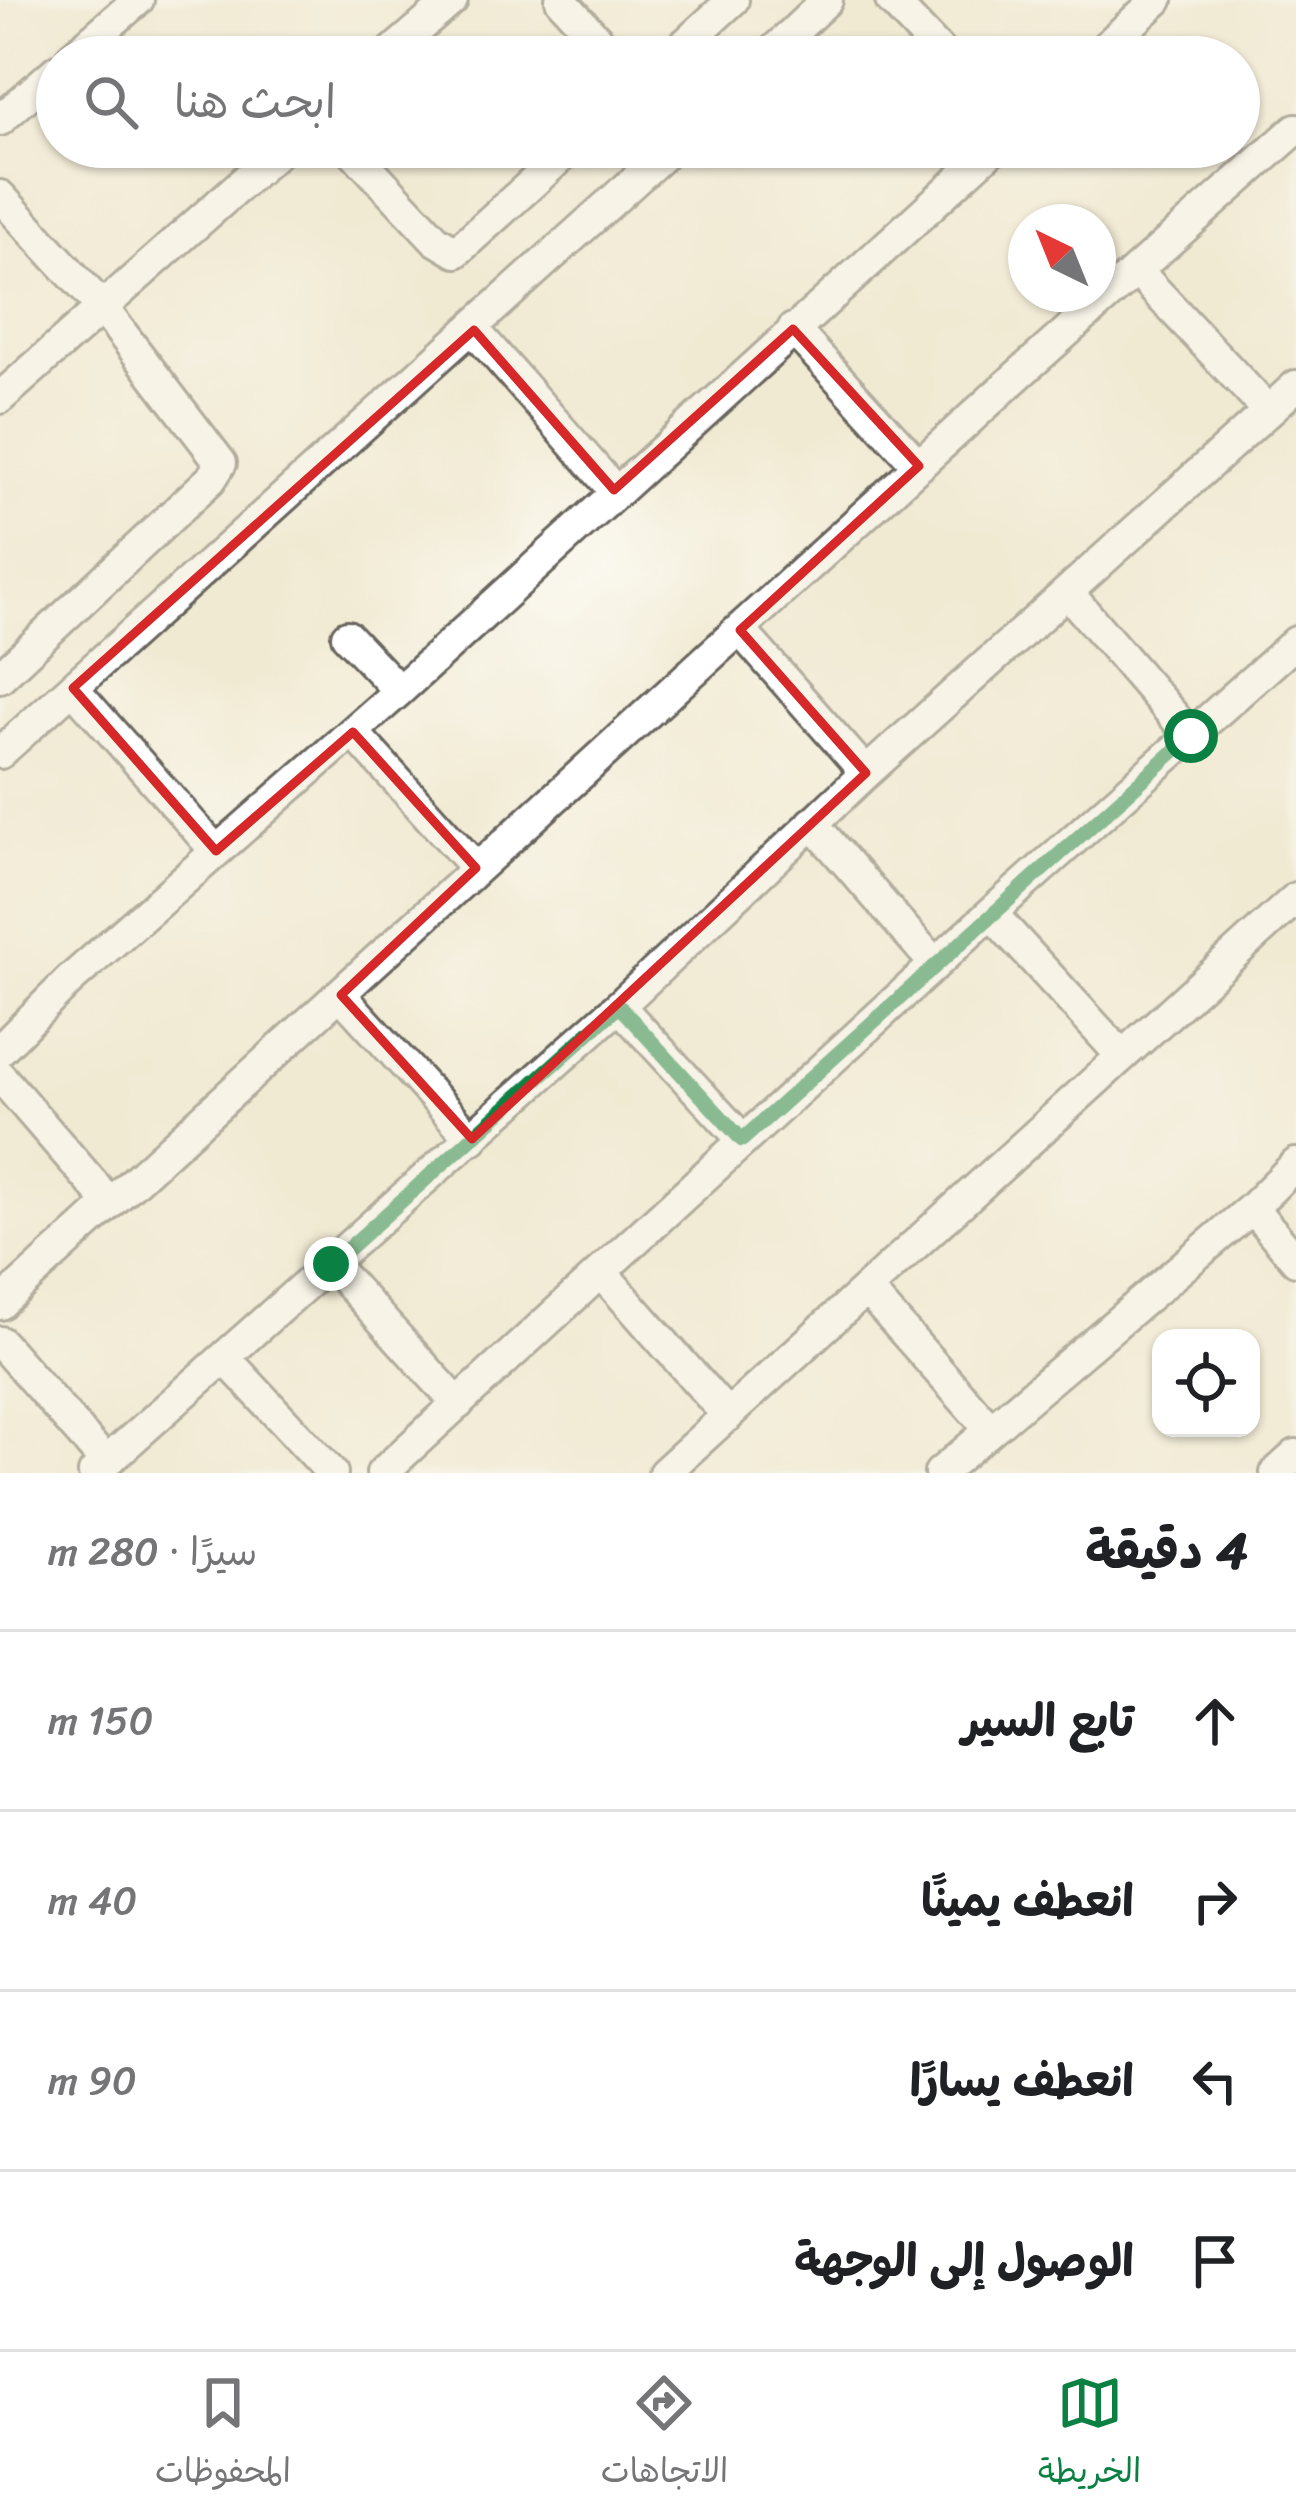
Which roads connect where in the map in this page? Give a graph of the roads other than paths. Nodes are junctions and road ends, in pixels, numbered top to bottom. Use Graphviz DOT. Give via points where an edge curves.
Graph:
graph roads {
  1 [pos="138,0"];
  2 [pos="452,0"];
  3 [pos="561,0"];
  4 [pos="733,0"];
  5 [pos="827,0"];
  6 [pos="891,0"];
  7 [pos="1157,0"];
  8 [pos="97,36"];
  9 [pos="410,36"];
  10 [pos="594,36"];
  11 [pos="694,36"];
  12 [pos="789,36"];
  13 [pos="925,36"];
  14 [pos="1118,36"];
  15 [pos="36,88"];
  16 [pos="0,120"];
  17 [pos="1296,129"];
  18 [pos="1260,161"];
  19 [pos="259,168"];
  20 [pos="369,168"];
  21 [pos="549,168"];
  22 [pos="649,168"];
  23 [pos="972,168"];
  24 [pos="1253,168"];
  25 [pos="0,196"];
  26 [pos="1137,272"];
  27 [pos="101,306"];
  28 [pos="793,329"];
  29 [pos="474,330"];
  30 [pos="1296,386"];
  31 [pos="0,398"];
  32 [pos="1268,411"];
  33 [pos="919,466"];
  34 [pos="614,490"];
  35 [pos="1068,593"];
  36 [pos="740,630"];
  37 [pos="347,636"];
  38 [pos="1296,642"];
  39 [pos="0,677"];
  40 [pos="73,688"];
  41 [pos="399,691"];
  42 [pos="353,731"];
  43 [pos="1191,736"];
  44 [pos="0,753"];
  45 [pos="866,773"];
  46 [pos="812,823"];
  47 [pos="216,851"];
  48 [pos="476,868"];
  49 [pos="1295,900"];
  50 [pos="991,913"];
  51 [pos="934,964"];
  52 [pos="341,994"];
  53 [pos="619,1006"];
  54 [pos="0,1050"];
  55 [pos="1122,1056"];
  56 [pos="0,1076"];
  57 [pos="472,1139"];
  58 [pos="742,1140"];
  59 [pos="1296,1164"];
  60 [pos="108,1201"];
  61 [pos="1252,1208"];
  62 [pos="1296,1260"];
  63 [pos="331,1264"];
  64 [pos="604,1274"];
  65 [pos="869,1292"];
  66 [pos="0,1304"];
  67 [pos="0,1342"];
  68 [pos="225,1358"];
  69 [pos="458,1405"];
  70 [pos="728,1416"];
  71 [pos="989,1428"];
  72 [pos="1296,1455"];
  73 [pos="100,1467"];
  74 [pos="332,1473"];
  75 [pos="382,1473"];
  76 [pos="664,1473"];
  77 [pos="940,1473"];
  78 [pos="1276,1473"];
  1 -- 8 [label="street"];
  2 -- 9 [label="street"];
  3 -- 10 [label="street"];
  4 -- 11 [label="street"];
  5 -- 12 [label="street"];
  6 -- 13 [label="street"];
  7 -- 14 [label="street"];
  15 -- 16 [label="street"];
  17 -- 18 [label="street"];
  19 -- 27 [label="street"];
  20 -- 21 [label="street" via="436,240 457,251"];
  22 -- 29 [label="street"];
  23 -- 28 [label="street"];
  24 -- 26 [label="street"];
  25 -- 27 [label="street"];
  26 -- 32 [label="street"];
  26 -- 33 [label="street"];
  27 -- 31 [label="street"];
  27 -- 39 [label="street" via="220,464"];
  28 -- 33 [label="street"];
  28 -- 34 [label="street"];
  29 -- 34 [label="street"];
  29 -- 40 [label="street"];
  30 -- 32 [label="street"];
  32 -- 35 [label="street"];
  33 -- 36 [label="street"];
  34 -- 41 [label="street"];
  35 -- 43 [label="street"];
  35 -- 45 [label="street"];
  36 -- 45 [label="street"];
  36 -- 48 [label="street"];
  37 -- 41 [label="street"];
  38 -- 43 [label="street"];
  40 -- 44 [label="street"];
  40 -- 47 [label="street"];
  41 -- 42 [label="street"];
  42 -- 47 [label="street"];
  42 -- 48 [label="street"];
  43 -- 50 [label="street"];
  45 -- 46 [label="street"];
  46 -- 51 [label="street"];
  46 -- 53 [label="street"];
  47 -- 54 [label="street"];
  48 -- 52 [label="street"];
  49 -- 55 [label="street"];
  50 -- 51 [label="street"];
  50 -- 55 [label="street"];
  51 -- 58 [label="street"];
  52 -- 57 [label="street"];
  52 -- 60 [label="street"];
  53 -- 57 [label="street"];
  53 -- 58 [label="street"];
  55 -- 65 [label="street"];
  56 -- 60 [label="street"];
  57 -- 63 [label="street"];
  58 -- 64 [label="street"];
  59 -- 61 [label="street"];
  60 -- 66 [label="street"];
  61 -- 62 [label="street"];
  61 -- 71 [label="street"];
  63 -- 68 [label="street"];
  63 -- 69 [label="street"];
  64 -- 69 [label="street"];
  64 -- 70 [label="street"];
  65 -- 70 [label="street"];
  65 -- 71 [label="street"];
  67 -- 73 [label="street"];
  68 -- 73 [label="street"];
  68 -- 74 [label="street"];
  69 -- 75 [label="street"];
  70 -- 76 [label="street"];
  71 -- 77 [label="street"];
  72 -- 78 [label="street"];
}
